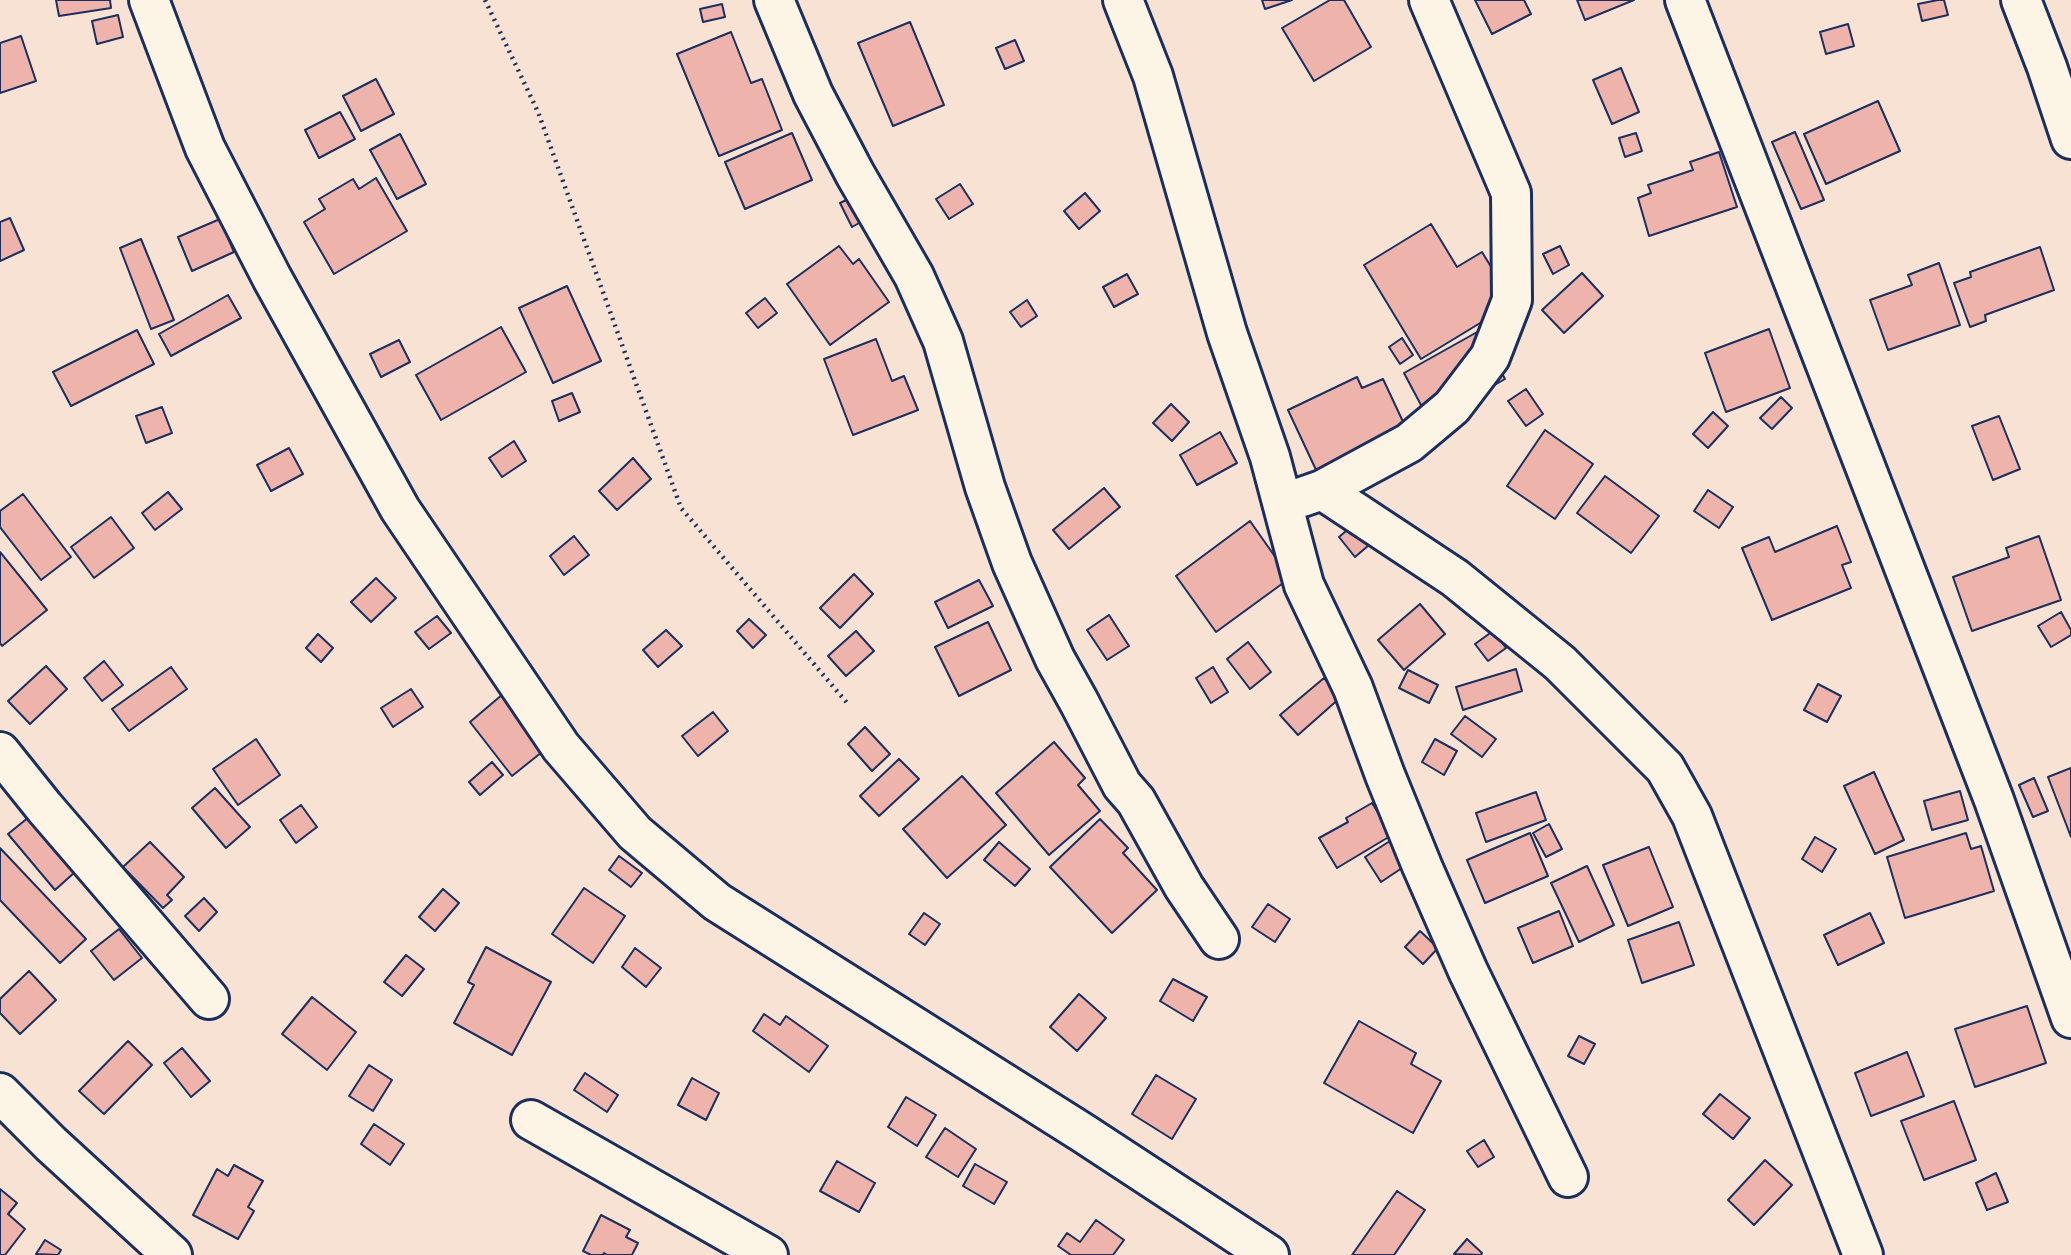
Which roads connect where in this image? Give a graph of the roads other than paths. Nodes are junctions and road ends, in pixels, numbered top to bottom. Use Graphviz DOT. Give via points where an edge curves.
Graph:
graph roads {
  1 [pos="149,0"];
  2 [pos="775,0"];
  3 [pos="1123,0"];
  4 [pos="1429,0"];
  5 [pos="1685,0"];
  6 [pos="2021,0"];
  7 [pos="2059,63"];
  8 [pos="2071,139"];
  9 [pos="1322,490"];
  10 [pos="1283,504"];
  11 [pos="0,752"];
  12 [pos="1219,939"];
  13 [pos="209,999"];
  14 [pos="2071,1018"];
  15 [pos="0,1093"];
  16 [pos="531,1120"];
  17 [pos="1568,1177"];
  18 [pos="172,1255"];
  19 [pos="768,1255"];
  20 [pos="1269,1255"];
  21 [pos="1863,1255"];
  1 -- 20 [label="street" via="205,148 400,509 561,747 635,833 717,902"];
  2 -- 12 [label="street" via="813,94 914,276 943,341 985,487 1012,563 1055,659 1122,785"];
  3 -- 10 [label="street" via="1153,76 1227,333"];
  4 -- 9 [label="street" via="1511,193 1512,300 1490,357 1452,407 1409,443"];
  5 -- 14 [label="street" via="1994,800"];
  6 -- 7 [label="street"];
  7 -- 8 [label="street"];
  9 -- 10 [label="street"];
  9 -- 21 [label="street" via="1455,578 1560,663 1665,768 1692,816"];
  10 -- 17 [label="street" via="1304,585 1353,688 1422,866"];
  11 -- 13 [label="street"];
  15 -- 18 [label="street"];
  16 -- 19 [label="street"];
}
